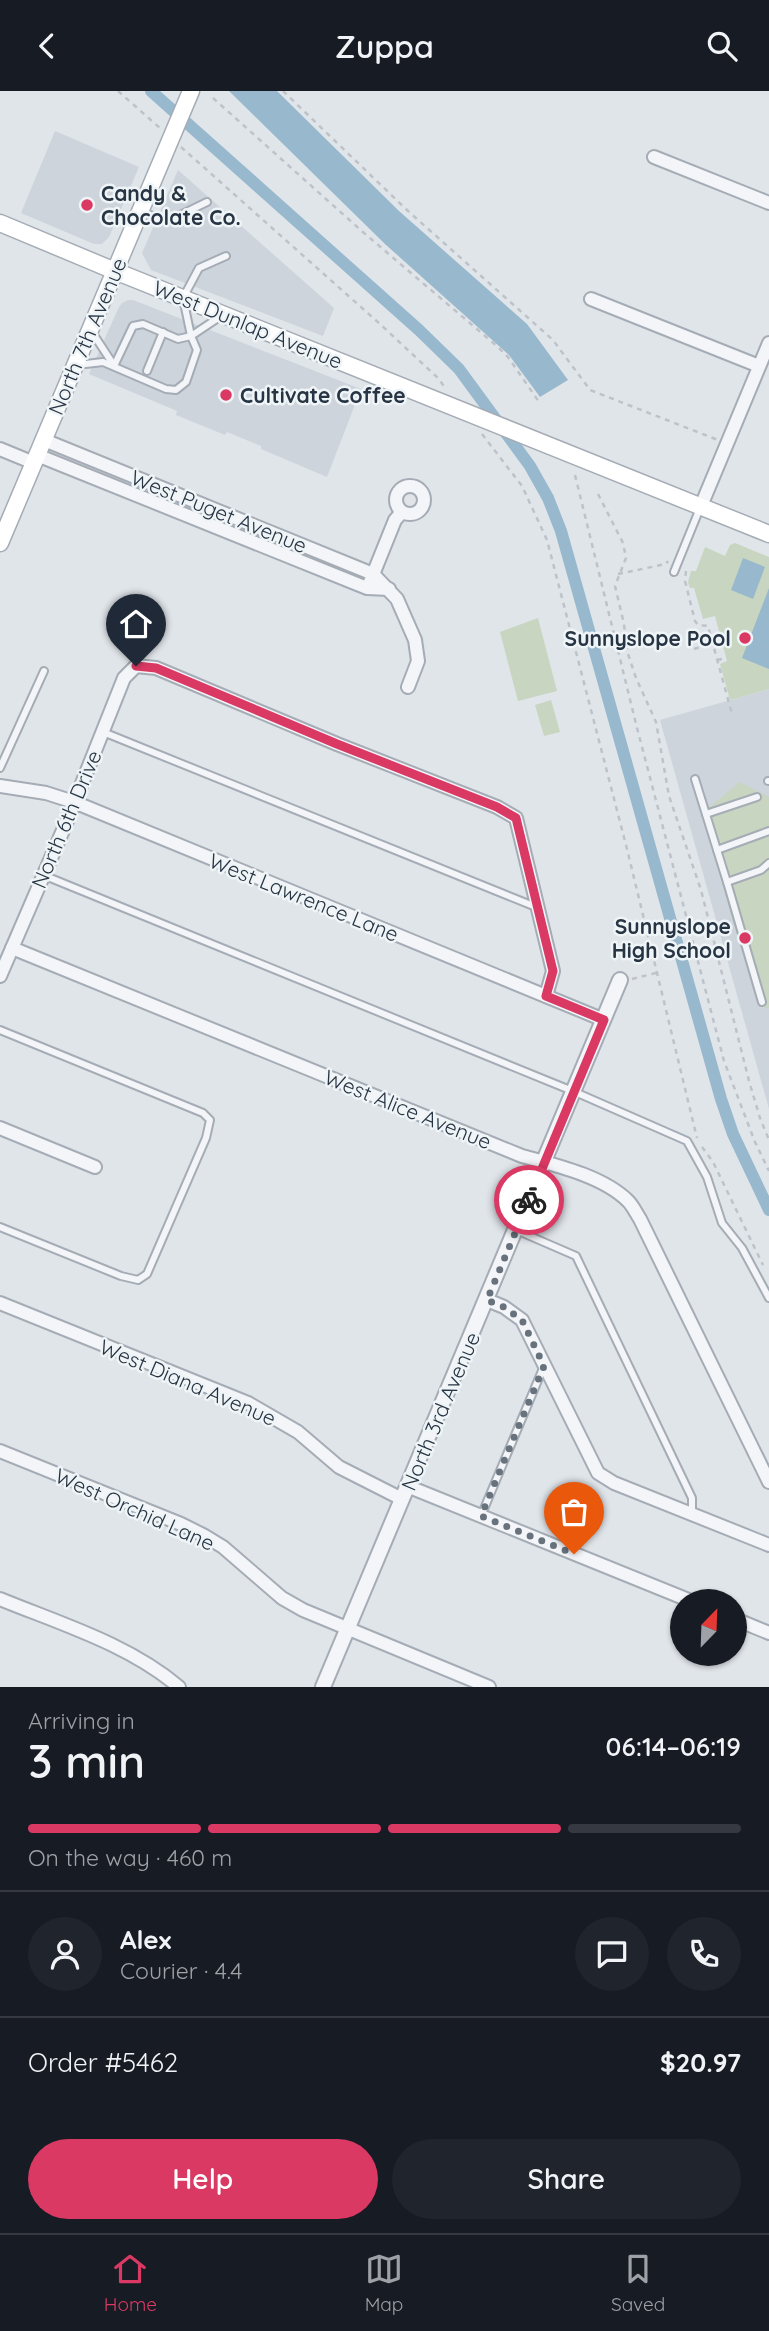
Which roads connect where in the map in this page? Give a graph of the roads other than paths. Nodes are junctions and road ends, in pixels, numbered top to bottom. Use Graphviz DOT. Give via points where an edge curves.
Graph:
graph roads {
  1 [pos="191,91"];
  2 [pos="654,157"];
  3 [pos="207,202"];
  4 [pos="769,203"];
  5 [pos="139,212"];
  6 [pos="0,223"];
  7 [pos="226,256"];
  8 [pos="115,271"];
  9 [pos="183,299"];
  10 [pos="591,299"];
  11 [pos="224,315"];
  12 [pos="90,330"];
  13 [pos="163,332"];
  14 [pos="191,336"];
  15 [pos="769,343"];
  16 [pos="75,365"];
  17 [pos="114,366"];
  18 [pos="760,366"];
  19 [pos="147,370"];
  20 [pos="0,449"];
  21 [pos="38,453"];
  22 [pos="701,506"];
  23 [pos="402,512"];
  24 [pos="272,533"];
  25 [pos="769,534"];
  26 [pos="0,543"];
  27 [pos="265,547"];
  28 [pos="674,572"];
  29 [pos="373,574"];
  30 [pos="367,588"];
  31 [pos="389,589"];
  32 [pos="44,671"];
  33 [pos="408,687"];
  34 [pos="103,732"];
  35 [pos="0,768"];
  36 [pos="695,779"];
  37 [pos="0,786"];
  38 [pos="757,797"];
  39 [pos="74,802"];
  40 [pos="706,814"];
  41 [pos="769,831"];
  42 [pos="717,850"];
  43 [pos="769,863"];
  44 [pos="43,875"];
  45 [pos="727,882"];
  46 [pos="538,908"];
  47 [pos="12,948"];
  48 [pos="0,976"];
  49 [pos="620,980"];
  50 [pos="546,996"];
  51 [pos="762,1002"];
  52 [pos="604,1020"];
  53 [pos="0,1030"];
  54 [pos="575,1092"];
  55 [pos="0,1128"];
  56 [pos="545,1162"];
  57 [pos="95,1167"];
  58 [pos="0,1227"];
  59 [pos="516,1230"];
  60 [pos="769,1298"];
  61 [pos="487,1300"];
  62 [pos="0,1303"];
  63 [pos="544,1366"];
  64 [pos="0,1451"];
  65 [pos="769,1482"];
  66 [pos="405,1493"];
  67 [pos="692,1514"];
  68 [pos="481,1516"];
  69 [pos="769,1545"];
  70 [pos="670,1592"];
  71 [pos="0,1599"];
  72 [pos="747,1624"];
  73 [pos="348,1630"];
  74 [pos="769,1633"];
  75 [pos="179,1687"];
  76 [pos="323,1687"];
  77 [pos="489,1687"];
  1 -- 5 [label="main road, North 7th Avenue"];
  2 -- 4 [label="street"];
  3 -- 5 [label="lane" via="168,221"];
  5 -- 8 [label="main road, North 7th Avenue"];
  6 -- 8 [label="main road, West Dunlap Avenue"];
  7 -- 9 [label="lane" via="199,268"];
  8 -- 9 [label="main road, West Dunlap Avenue"];
  8 -- 12 [label="main road, North 7th Avenue"];
  9 -- 11 [label="main road, West Dunlap Avenue"];
  9 -- 14 [label="lane"];
  10 -- 18 [label="street"];
  11 -- 14 [label="lane"];
  11 -- 22 [label="main road, West Dunlap Avenue"];
  12 -- 16 [label="main road, North 7th Avenue"];
  12 -- 17 [label="lane"];
  13 -- 14 [label="lane" via="178,338"];
  13 -- 17 [label="lane" via="143,324 133,326"];
  13 -- 19 [label="lane"];
  14 -- 17 [label="lane" via="197,350 186,382 176,390"];
  15 -- 18 [label="street"];
  16 -- 17 [label="lane" via="103,362"];
  16 -- 21 [label="main road, North 7th Avenue"];
  18 -- 22 [label="street"];
  20 -- 21 [label="street, West Puget Avenue"];
  21 -- 24 [label="street, West Puget Avenue"];
  21 -- 26 [label="main road, North 7th Avenue"];
  21 -- 27 [label="street, West Puget Avenue"];
  22 -- 25 [label="main road, West Dunlap Avenue"];
  22 -- 28 [label="lane"];
  23 -- 29 [label="street"];
  24 -- 27 [label="street"];
  24 -- 29 [label="street, West Puget Avenue"];
  27 -- 30 [label="street, West Puget Avenue"];
  29 -- 30 [label="street"];
  29 -- 31 [label="street, West Puget Avenue"];
  30 -- 31 [label="street, West Puget Avenue"];
  31 -- 33 [label="street, West Puget Avenue" via="418,650"];
  32 -- 35 [label="lane"];
  34 -- 39 [label="street, North 6th Drive"];
  34 -- 46 [label="lane"];
  34 -- 46 [label="street, North 6th Drive" via="124,678 136,666 156,668 516,818"];
  36 -- 40 [label="lane"];
  37 -- 39 [label="street, West Lawrence Lane"];
  38 -- 40 [label="lane"];
  39 -- 44 [label="street, North 6th Drive"];
  39 -- 50 [label="street, West Lawrence Lane"];
  40 -- 42 [label="lane"];
  41 -- 42 [label="lane"];
  42 -- 45 [label="lane"];
  43 -- 45 [label="lane"];
  44 -- 47 [label="street, North 6th Drive"];
  44 -- 54 [label="lane"];
  45 -- 51 [label="lane"];
  46 -- 50 [label="street" via="553,971"];
  47 -- 48 [label="street, North 6th Drive"];
  47 -- 56 [label="street, West Alice Avenue"];
  49 -- 52 [label="street, North 3rd Avenue"];
  50 -- 52 [label="street, West Lawrence Lane"];
  52 -- 54 [label="street, North 3rd Avenue"];
  53 -- 58 [label="lane" via="203,1113 209,1120 206,1138 146,1274 138,1280"];
  54 -- 56 [label="street, North 3rd Avenue"];
  54 -- 60 [label="lane" via="687,1141 708,1177 722,1223 742,1248"];
  55 -- 57 [label="street"];
  56 -- 59 [label="street, North 3rd Avenue"];
  56 -- 65 [label="street, West Alice Avenue" via="608,1187 628,1201"];
  59 -- 61 [label="street, North 3rd Avenue"];
  59 -- 67 [label="lane" via="576,1256 692,1498"];
  61 -- 63 [label="street" via="522,1320"];
  61 -- 66 [label="street, North 3rd Avenue"];
  62 -- 66 [label="street, West Diana Avenue" via="248,1403 298,1432 339,1467"];
  63 -- 67 [label="street" via="598,1473"];
  63 -- 68 [label="lane"];
  64 -- 73 [label="street, West Orchid Lane" via="205,1536 282,1598"];
  66 -- 68 [label="street, West Diana Avenue"];
  66 -- 73 [label="street, North 3rd Avenue"];
  67 -- 69 [label="street"];
  68 -- 70 [label="street, West Diana Avenue"];
  71 -- 75 [label="street" via="116,1646"];
  72 -- 74 [label="street"];
  73 -- 76 [label="street, North 3rd Avenue"];
  73 -- 77 [label="street, West Orchid Lane"];
}
